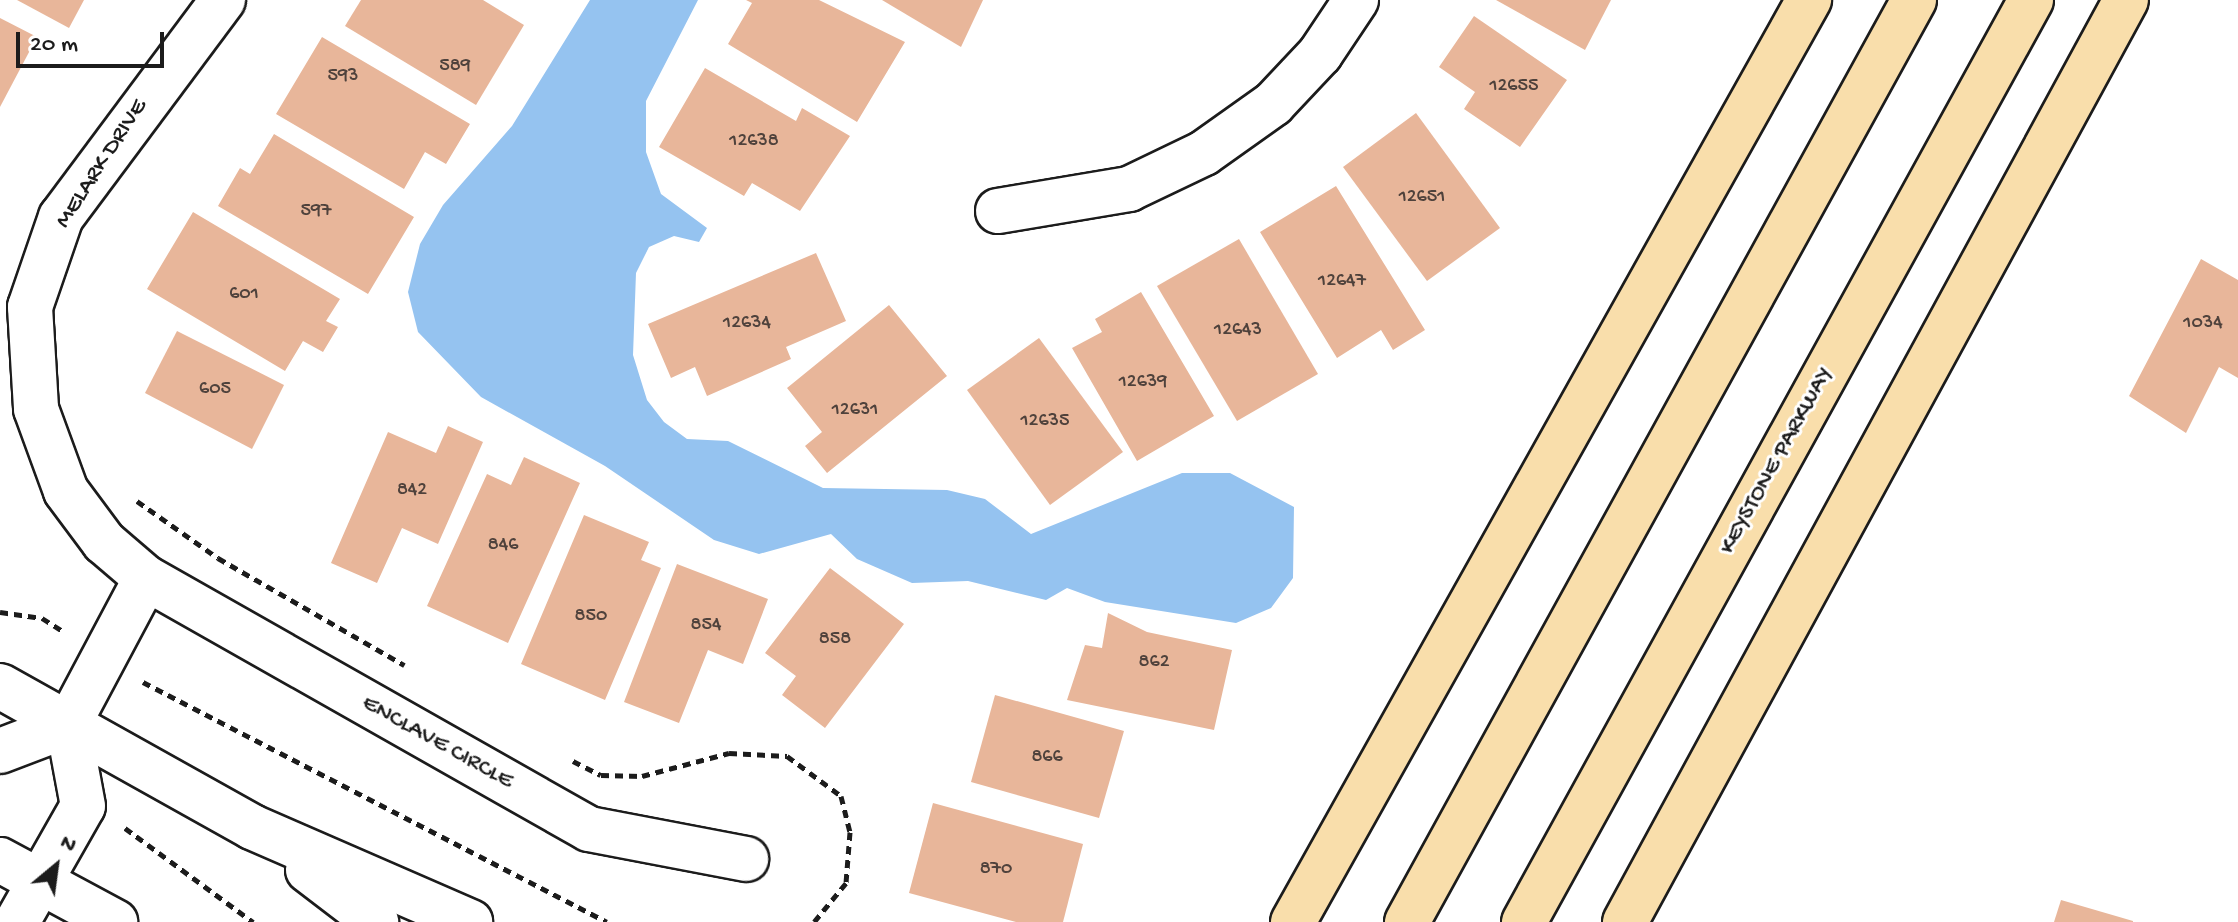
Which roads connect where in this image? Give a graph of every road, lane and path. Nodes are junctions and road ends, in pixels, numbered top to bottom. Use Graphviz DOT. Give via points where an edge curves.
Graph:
graph roads {
  1 [pos="223,0"];
  2 [pos="1356,0"];
  3 [pos="1809,0"];
  4 [pos="1914,0"];
  5 [pos="2031,0"];
  6 [pos="2126,0"];
  7 [pos="998,211"];
  8 [pos="133,496"];
  9 [pos="146,578"];
  10 [pos="0,612"];
  11 [pos="105,656"];
  12 [pos="418,674"];
  13 [pos="0,686"];
  14 [pos="68,725"];
  15 [pos="0,751"];
  16 [pos="563,756"];
  17 [pos="83,806"];
  18 [pos="252,827"];
  19 [pos="746,859"];
  20 [pos="0,860"];
  21 [pos="40,880"];
  22 [pos="17,922"];
  23 [pos="115,922"];
  24 [pos="253,922"];
  25 [pos="376,922"];
  26 [pos="470,922"];
  27 [pos="607,922"];
  28 [pos="814,922"];
  29 [pos="1293,922"];
  30 [pos="1407,922"];
  31 [pos="1524,922"];
  32 [pos="1625,922"];
  1 -- 9 [label="street, MELARK DRIVE" via="61,217 30,307 36,409 66,491 104,542"];
  2 -- 7 [label="street" via="1320,54 1273,104 1204,153 1129,189"];
  3 -- 29 [label="highway"];
  4 -- 30 [label="highway"];
  5 -- 31 [label="highway, KEYSTONE PARKWAY"];
  6 -- 32 [label="highway"];
  8 -- 12 [label="path" via="218,558"];
  9 -- 11 [label="street"];
  9 -- 19 [label="street, ENCLAVE CIRCLE" via="589,829"];
  10 -- 11 [label="path" via="42,618"];
  11 -- 14 [label="street"];
  11 -- 27 [label="path" via="158,692"];
  13 -- 14 [label="street"];
  14 -- 15 [label="street"];
  14 -- 17 [label="street"];
  14 -- 18 [label="street"];
  16 -- 28 [label="path" via="601,775 642,776 729,753 787,756 841,796 850,832 846,883"];
  17 -- 21 [label="street"];
  17 -- 24 [label="path"];
  18 -- 25 [label="street"];
  18 -- 26 [label="street"];
  20 -- 21 [label="street"];
  21 -- 22 [label="street"];
  21 -- 23 [label="street"];
}
